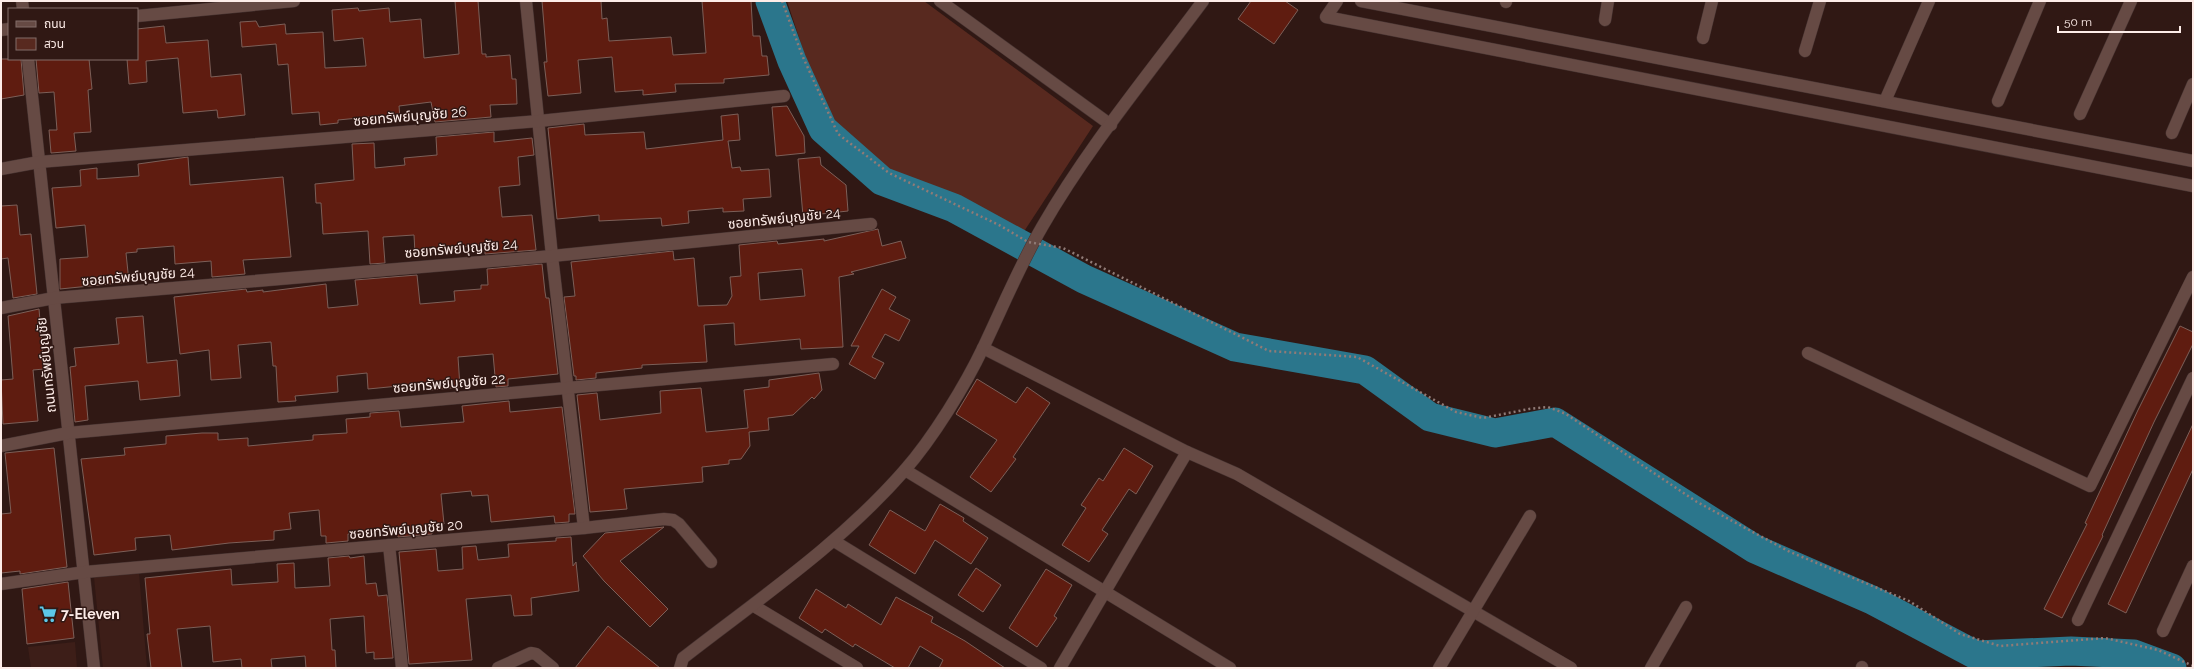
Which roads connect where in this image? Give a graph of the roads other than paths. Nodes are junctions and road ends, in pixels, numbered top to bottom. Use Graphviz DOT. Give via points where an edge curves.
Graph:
graph roads {
  1 [pos="294,1"];
  2 [pos="526,1"];
  3 [pos="940,1"];
  4 [pos="1203,1"];
  5 [pos="1337,1"];
  6 [pos="1361,1"];
  7 [pos="1608,1"];
  8 [pos="1712,1"];
  9 [pos="1820,1"];
  10 [pos="1929,1"];
  11 [pos="2040,1"];
  12 [pos="2131,1"];
  13 [pos="138,16"];
  14 [pos="1605,20"];
  15 [pos="1704,38"];
  16 [pos="1805,51"];
  17 [pos="28,60"];
  18 [pos="2193,84"];
  19 [pos="784,96"];
  20 [pos="1884,101"];
  21 [pos="1998,101"];
  22 [pos="2080,114"];
  23 [pos="539,121"];
  24 [pos="1111,125"];
  25 [pos="2172,133"];
  26 [pos="2193,161"];
  27 [pos="39,162"];
  28 [pos="1,169"];
  29 [pos="2193,186"];
  30 [pos="871,224"];
  31 [pos="552,256"];
  32 [pos="2193,277"];
  33 [pos="54,298"];
  34 [pos="1,308"];
  35 [pos="983,348"];
  36 [pos="1808,353"];
  37 [pos="833,364"];
  38 [pos="2193,378"];
  39 [pos="567,387"];
  40 [pos="68,433"];
  41 [pos="1,446"];
  42 [pos="1187,452"];
  43 [pos="905,470"];
  44 [pos="1530,516"];
  45 [pos="584,528"];
  46 [pos="834,541"];
  47 [pos="389,545"];
  48 [pos="711,562"];
  49 [pos="2193,566"];
  50 [pos="84,572"];
  51 [pos="1,584"];
  52 [pos="1104,591"];
  53 [pos="754,606"];
  54 [pos="1686,607"];
  55 [pos="1473,611"];
  56 [pos="2078,620"];
  57 [pos="2163,631"];
  58 [pos="94,668"];
  59 [pos="402,668"];
  60 [pos="498,668"];
  61 [pos="553,668"];
  62 [pos="680,668"];
  63 [pos="857,668"];
  64 [pos="1040,668"];
  65 [pos="1060,668"];
  66 [pos="1230,668"];
  67 [pos="1439,668"];
  68 [pos="1571,668"];
  69 [pos="1651,668"];
  1 -- 13 [label="street"];
  2 -- 23 [label="street"];
  3 -- 24 [label="street"];
  4 -- 24 [label="street"];
  5 -- 29 [label="street" via="1326,17"];
  6 -- 20 [label="street"];
  7 -- 14 [label="street"];
  8 -- 15 [label="street"];
  9 -- 16 [label="street"];
  10 -- 20 [label="street"];
  11 -- 21 [label="street"];
  12 -- 22 [label="street"];
  17 -- 27 [label="street, ถนนทรัพย์บุญชัย"];
  18 -- 25 [label="street"];
  19 -- 23 [label="street, ซอยทรัพย์บุญชัย 26"];
  20 -- 26 [label="street"];
  23 -- 27 [label="street, ซอยทรัพย์บุญชัย 26"];
  23 -- 31 [label="street"];
  24 -- 35 [label="street" via="1042,228"];
  27 -- 28 [label="street, ซอยทรัพย์บุญชัย 26"];
  27 -- 33 [label="street, ถนนทรัพย์บุญชัย"];
  30 -- 31 [label="street, ซอยทรัพย์บุญชัย 24"];
  31 -- 33 [label="street, ซอยทรัพย์บุญชัย 24"];
  31 -- 39 [label="street"];
  32 -- 36 [label="street" via="2090,486"];
  33 -- 34 [label="street, ซอยทรัพย์บุญชัย 24"];
  33 -- 40 [label="street, ถนนทรัพย์บุญชัย"];
  35 -- 42 [label="street"];
  35 -- 43 [label="street" via="931,434"];
  37 -- 39 [label="street, ซอยทรัพย์บุญชัย 22"];
  38 -- 56 [label="street"];
  39 -- 40 [label="street, ซอยทรัพย์บุญชัย 22"];
  39 -- 45 [label="street"];
  40 -- 41 [label="street, ซอยทรัพย์บุญชัย 22"];
  40 -- 50 [label="street, ถนนทรัพย์บุญชัย"];
  42 -- 52 [label="street"];
  42 -- 55 [label="street" via="1237,474"];
  43 -- 46 [label="street" via="861,517"];
  43 -- 52 [label="street"];
  44 -- 55 [label="street"];
  45 -- 47 [label="street, ซอยทรัพย์บุญชัย 20"];
  45 -- 48 [label="street, ซอยทรัพย์บุญชัย 20" via="673,520 687,532"];
  46 -- 53 [label="street"];
  46 -- 64 [label="street"];
  47 -- 50 [label="street, ซอยทรัพย์บุญชัย 20"];
  47 -- 59 [label="street"];
  49 -- 57 [label="street"];
  50 -- 51 [label="street, ซอยทรัพย์บุญชัย 20"];
  50 -- 58 [label="street, ถนนทรัพย์บุญชัย"];
  52 -- 65 [label="street"];
  52 -- 66 [label="street"];
  53 -- 62 [label="street" via="683,658"];
  53 -- 63 [label="street"];
  54 -- 69 [label="street"];
  55 -- 67 [label="street"];
  55 -- 68 [label="street"];
  60 -- 61 [label="street" via="531,653"];
}
